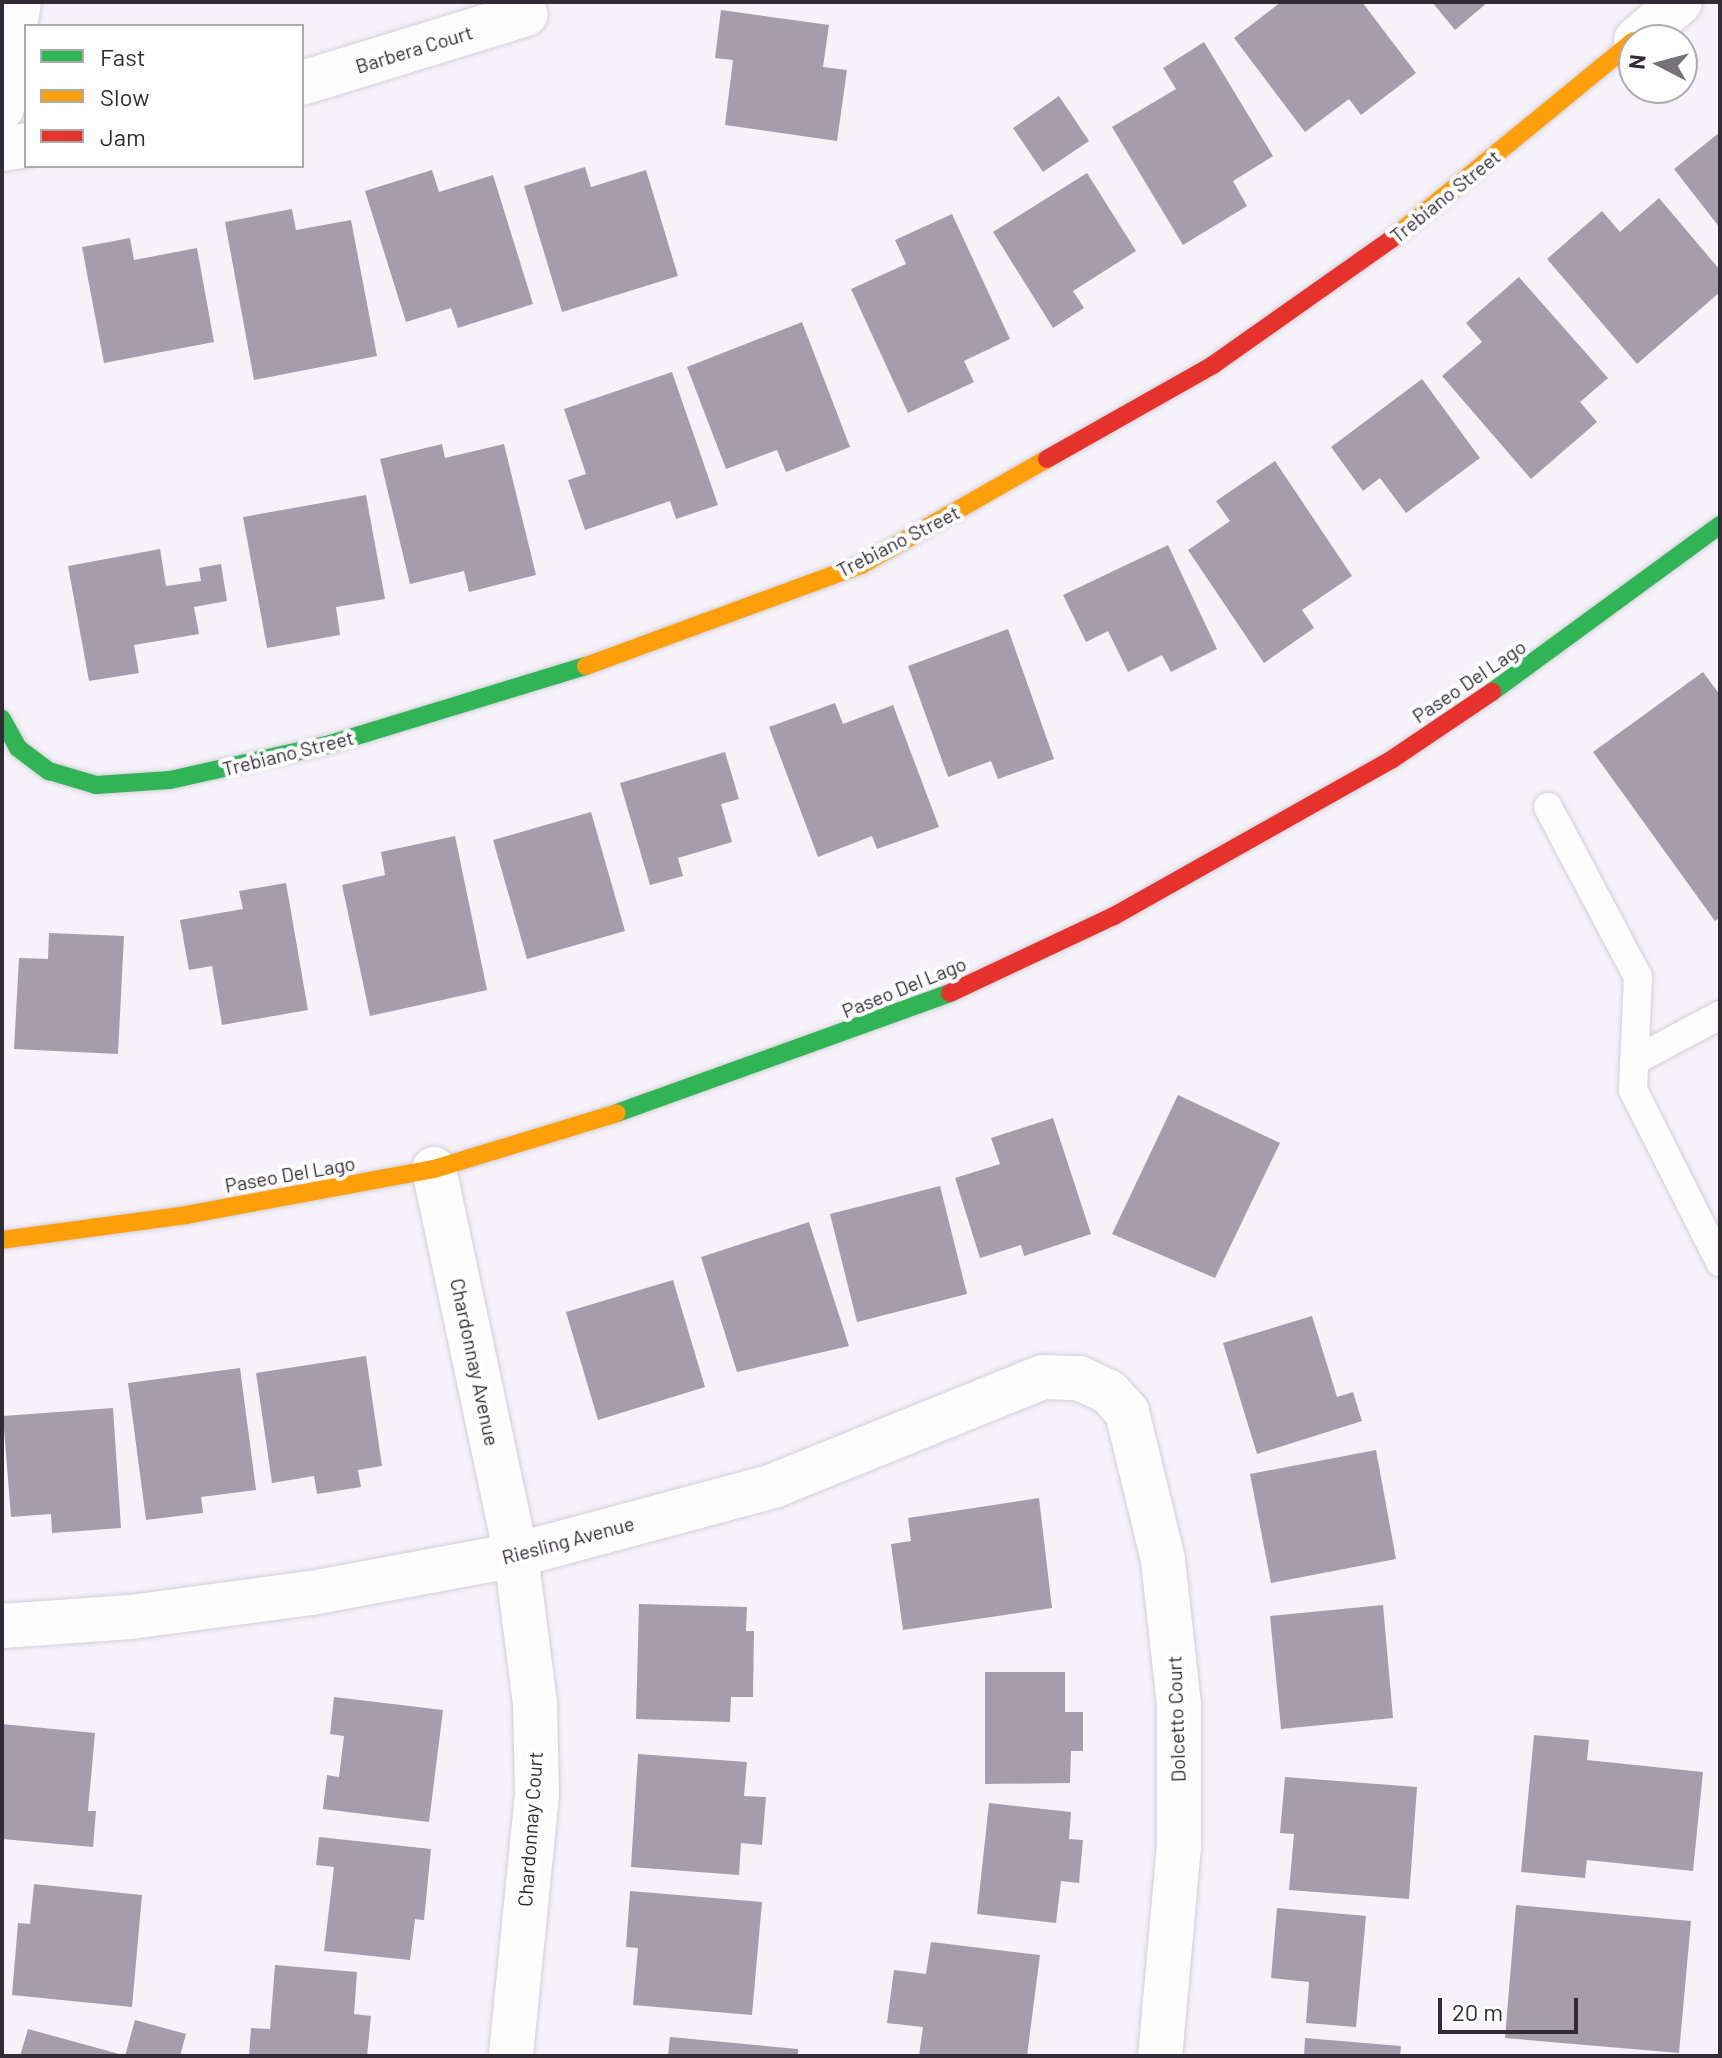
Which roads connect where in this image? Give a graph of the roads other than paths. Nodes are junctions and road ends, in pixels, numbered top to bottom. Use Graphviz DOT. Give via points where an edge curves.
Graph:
graph roads {
  1 [pos="19,2"];
  2 [pos="1680,2"];
  3 [pos="526,14"];
  4 [pos="1655,24"];
  5 [pos="1618,55"];
  6 [pos="304,82"];
  7 [pos="2,108"];
  8 [pos="24,145"];
  9 [pos="2,149"];
  10 [pos="1720,525"];
  11 [pos="2,719"];
  12 [pos="1548,807"];
  13 [pos="1720,1015"];
  14 [pos="1634,1061"];
  15 [pos="434,1169"];
  16 [pos="2,1240"];
  17 [pos="1720,1262"];
  18 [pos="1109,1392"];
  19 [pos="516,1555"];
  20 [pos="2,1626"];
  21 [pos="511,2056"];
  22 [pos="1160,2056"];
  1 -- 7 [label="street"];
  2 -- 4 [label="street, Trebiano Street"];
  3 -- 6 [label="street, Barbera Court"];
  5 -- 11 [label="street, Trebiano Street" via="1397,235 1213,365 861,565 654,645 327,745 170,780 96,785 49,771 18,748"];
  8 -- 9 [label="street"];
  10 -- 15 [label="street, Paseo Del Lago" via="1555,650 1391,760 1114,916 942,997 799,1052"];
  12 -- 14 [label="lane" via="1638,977"];
  13 -- 14 [label="lane"];
  14 -- 17 [label="lane" via="1633,1090"];
  15 -- 16 [label="street, Paseo Del Lago" via="201,1213"];
  15 -- 19 [label="street, Chardonnay Avenue"];
  18 -- 19 [label="street, Riesling Avenue" via="1079,1378 1043,1377 773,1486"];
  18 -- 22 [label="street, Dolcetto Court" via="1127,1412 1160,1545 1179,1704 1179,1845"];
  19 -- 20 [label="street, Riesling Avenue" via="296,1595 131,1617"];
  19 -- 21 [label="street, Chardonnay Court" via="535,1704 537,1794"];
}
